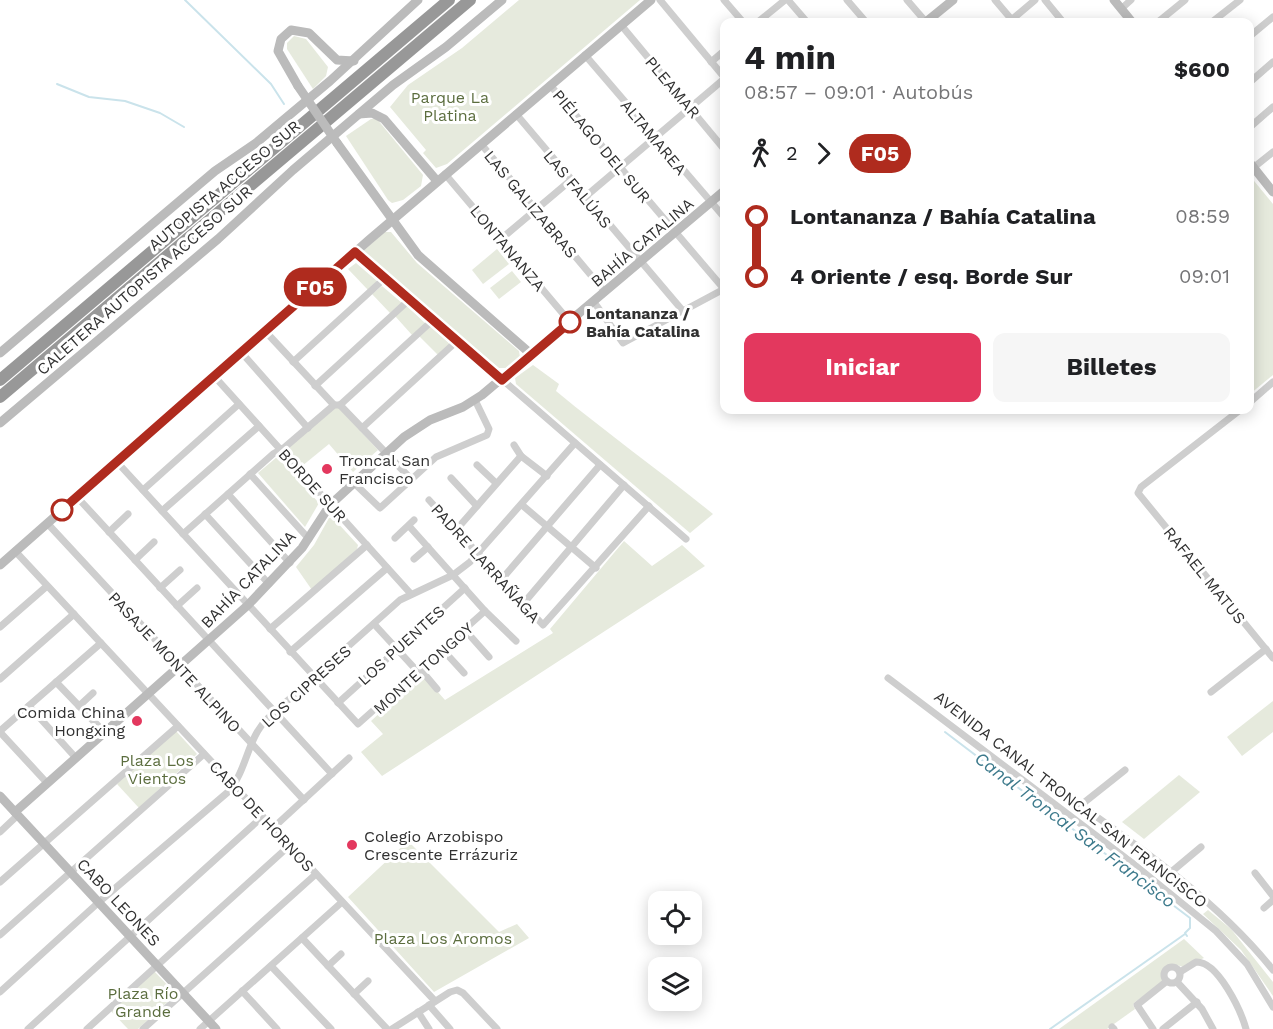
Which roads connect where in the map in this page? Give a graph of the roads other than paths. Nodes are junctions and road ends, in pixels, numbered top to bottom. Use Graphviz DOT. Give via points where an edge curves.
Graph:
graph roads {
  1 [pos="418,0"];
  2 [pos="449,0"];
  3 [pos="470,0"];
  4 [pos="502,0"];
  5 [pos="651,0"];
  6 [pos="660,0"];
  7 [pos="724,0"];
  8 [pos="787,0"];
  9 [pos="847,0"];
  10 [pos="907,0"];
  11 [pos="953,0"];
  12 [pos="995,0"];
  13 [pos="1035,0"];
  14 [pos="1045,0"];
  15 [pos="1114,0"];
  16 [pos="1131,0"];
  17 [pos="1185,0"];
  18 [pos="1240,0"];
  19 [pos="1121,9"];
  20 [pos="1273,17"];
  21 [pos="740,18"];
  22 [pos="763,18"];
  23 [pos="803,18"];
  24 [pos="863,18"];
  25 [pos="923,18"];
  26 [pos="931,18"];
  27 [pos="1008,18"];
  28 [pos="1014,18"];
  29 [pos="1060,18"];
  30 [pos="1129,18"];
  31 [pos="1163,18"];
  32 [pos="1217,18"];
  33 [pos="621,25"];
  34 [pos="1254,33"];
  35 [pos="720,54"];
  36 [pos="330,56"];
  37 [pos="585,56"];
  38 [pos="354,61"];
  39 [pos="711,62"];
  40 [pos="1273,62"];
  41 [pos="720,73"];
  42 [pos="1254,79"];
  43 [pos="330,81"];
  44 [pos="720,82"];
  45 [pos="550,85"];
  46 [pos="381,95"];
  47 [pos="1273,107"];
  48 [pos="690,108"];
  49 [pos="359,114"];
  50 [pos="516,114"];
  51 [pos="384,119"];
  52 [pos="1254,124"];
  53 [pos="655,138"];
  54 [pos="481,144"];
  55 [pos="720,144"];
  56 [pos="1273,152"];
  57 [pos="1254,164"];
  58 [pos="620,167"];
  59 [pos="1254,170"];
  60 [pos="446,174"];
  61 [pos="571,180"];
  62 [pos="437,181"];
  63 [pos="1273,192"];
  64 [pos="720,195"];
  65 [pos="585,197"];
  66 [pos="711,203"];
  67 [pos="536,210"];
  68 [pos="720,213"];
  69 [pos="392,220"];
  70 [pos="676,232"];
  71 [pos="501,239"];
  72 [pos="355,252"];
  73 [pos="641,262"];
  74 [pos="385,278"];
  75 [pos="720,284"];
  76 [pos="720,291"];
  77 [pos="605,292"];
  78 [pos="410,300"];
  79 [pos="594,302"];
  80 [pos="683,311"];
  81 [pos="433,320"];
  82 [pos="570,322"];
  83 [pos="265,331"];
  84 [pos="458,341"];
  85 [pos="241,352"];
  86 [pos="0,353"];
  87 [pos="532,355"];
  88 [pos="293,362"];
  89 [pos="214,376"];
  90 [pos="0,380"];
  91 [pos="502,380"];
  92 [pos="1273,382"];
  93 [pos="315,386"];
  94 [pos="0,397"];
  95 [pos="1254,399"];
  96 [pos="475,400"];
  97 [pos="239,404"];
  98 [pos="337,405"];
  99 [pos="1235,414"];
  100 [pos="0,423"];
  101 [pos="259,426"];
  102 [pos="308,428"];
  103 [pos="362,428"];
  104 [pos="575,443"];
  105 [pos="514,445"];
  106 [pos="281,450"];
  107 [pos="387,453"];
  108 [pos="521,456"];
  109 [pos="117,462"];
  110 [pos="477,465"];
  111 [pos="600,465"];
  112 [pos="250,474"];
  113 [pos="547,476"];
  114 [pos="451,478"];
  115 [pos="411,479"];
  116 [pos="354,483"];
  117 [pos="496,483"];
  118 [pos="624,485"];
  119 [pos="143,490"];
  120 [pos="228,494"];
  121 [pos="77,497"];
  122 [pos="429,500"];
  123 [pos="330,505"];
  124 [pos="522,505"];
  125 [pos="477,506"];
  126 [pos="649,506"];
  127 [pos="162,511"];
  128 [pos="128,514"];
  129 [pos="205,514"];
  130 [pos="47,523"];
  131 [pos="547,527"];
  132 [pos="456,530"];
  133 [pos="109,532"];
  134 [pos="183,534"];
  135 [pos="395,538"];
  136 [pos="309,539"];
  137 [pos="686,539"];
  138 [pos="154,542"];
  139 [pos="367,545"];
  140 [pos="428,547"];
  141 [pos="572,547"];
  142 [pos="15,551"];
  143 [pos="478,555"];
  144 [pos="135,560"];
  145 [pos="414,560"];
  146 [pos="290,563"];
  147 [pos="0,565"];
  148 [pos="387,568"];
  149 [pos="596,568"];
  150 [pos="180,570"];
  151 [pos="453,575"];
  152 [pos="501,580"];
  153 [pos="269,584"];
  154 [pos="47,586"];
  155 [pos="160,588"];
  156 [pos="197,588"];
  157 [pos="465,588"];
  158 [pos="411,594"];
  159 [pos="523,604"];
  160 [pos="248,605"];
  161 [pos="177,606"];
  162 [pos="485,611"];
  163 [pos="74,614"];
  164 [pos="374,624"];
  165 [pos="0,627"];
  166 [pos="270,629"];
  167 [pos="465,630"];
  168 [pos="209,640"];
  169 [pos="516,641"];
  170 [pos="100,643"];
  171 [pos="397,649"];
  172 [pos="1266,649"];
  173 [pos="442,650"];
  174 [pos="290,652"];
  175 [pos="489,657"];
  176 [pos="1273,658"];
  177 [pos="180,666"];
  178 [pos="419,671"];
  179 [pos="464,673"];
  180 [pos="315,678"];
  181 [pos="888,678"];
  182 [pos="0,679"];
  183 [pos="56,682"];
  184 [pos="437,689"];
  185 [pos="1211,692"];
  186 [pos="93,693"];
  187 [pos="148,694"];
  188 [pos="338,703"];
  189 [pos="28,706"];
  190 [pos="79,706"];
  191 [pos="275,712"];
  192 [pos="178,726"];
  193 [pos="0,732"];
  194 [pos="105,733"];
  195 [pos="252,744"];
  196 [pos="204,754"];
  197 [pos="76,758"];
  198 [pos="349,758"];
  199 [pos="1125,770"];
  200 [pos="332,774"];
  201 [pos="1046,781"];
  202 [pos="47,783"];
  203 [pos="233,785"];
  204 [pos="0,796"];
  205 [pos="304,800"];
  206 [pos="1081,805"];
  207 [pos="17,814"];
  208 [pos="262,817"];
  209 [pos="273,828"];
  210 [pos="0,832"];
  211 [pos="45,844"];
  212 [pos="290,846"];
  213 [pos="1201,847"];
  214 [pos="71,872"];
  215 [pos="1170,873"];
  216 [pos="1255,873"];
  217 [pos="316,874"];
  218 [pos="0,882"];
  219 [pos="1273,898"];
  220 [pos="99,902"];
  221 [pos="342,902"];
  222 [pos="1264,908"];
  223 [pos="0,935"];
  224 [pos="130,936"];
  225 [pos="302,938"];
  226 [pos="341,954"];
  227 [pos="157,965"];
  228 [pos="271,966"];
  229 [pos="328,966"];
  230 [pos="1273,970"];
  231 [pos="1180,972"];
  232 [pos="368,981"];
  233 [pos="1167,981"];
  234 [pos="1177,982"];
  235 [pos="242,991"];
  236 [pos="0,992"];
  237 [pos="182,992"];
  238 [pos="354,994"];
  239 [pos="1197,1002"];
  240 [pos="432,1003"];
  241 [pos="1273,1007"];
  242 [pos="418,1012"];
  243 [pos="209,1021"];
  244 [pos="28,1029"];
  245 [pos="87,1029"];
  246 [pos="143,1029"];
  247 [pos="200,1029"];
  248 [pos="216,1029"];
  249 [pos="278,1029"];
  250 [pos="331,1029"];
  251 [pos="387,1029"];
  252 [pos="392,1029"];
  253 [pos="429,1029"];
  254 [pos="450,1029"];
  255 [pos="497,1029"];
  256 [pos="1152,1029"];
  257 [pos="1163,1029"];
  258 [pos="1213,1029"];
  259 [pos="1246,1029"];
  1 -- 38 [label="street, CALETERA AUTOPISTA ACCESO SUR"];
  2 -- 90 [label="highway, AUTOPISTA ACCESO SUR"];
  3 -- 94 [label="highway, AUTOPISTA ACCESO SUR"];
  4 -- 46 [label="street, CALETERA AUTOPISTA ACCESO SUR"];
  5 -- 33 [label="street"];
  6 -- 39 [label="street"];
  7 -- 21 [label="street"];
  8 -- 22 [label="street"];
  8 -- 23 [label="street"];
  9 -- 24 [label="street"];
  10 -- 25 [label="street"];
  11 -- 26 [label="street"];
  12 -- 27 [label="street"];
  13 -- 28 [label="street"];
  14 -- 29 [label="street"];
  15 -- 19 [label="street"];
  16 -- 19 [label="street"];
  17 -- 31 [label="street"];
  18 -- 32 [label="street"];
  19 -- 30 [label="street"];
  20 -- 34 [label="street"];
  33 -- 37 [label="street"];
  33 -- 48 [label="street, PLEAMAR"];
  35 -- 39 [label="street"];
  36 -- 38 [label="street"];
  36 -- 43 [label="street"];
  36 -- 69 [label="street, bridge" via="306,31 294,30 279,42 279,54 298,86"];
  37 -- 45 [label="street"];
  37 -- 53 [label="street, ALTAMAREA"];
  38 -- 43 [label="street, CALETERA AUTOPISTA ACCESO SUR"];
  39 -- 41 [label="street"];
  40 -- 42 [label="street"];
  43 -- 86 [label="street, CALETERA AUTOPISTA ACCESO SUR"];
  44 -- 48 [label="street"];
  45 -- 50 [label="street"];
  45 -- 58 [label="street, PIÉLAGO DEL SUR"];
  46 -- 49 [label="street, CALETERA AUTOPISTA ACCESO SUR"];
  46 -- 51 [label="street"];
  47 -- 52 [label="street"];
  48 -- 53 [label="street"];
  48 -- 55 [label="street, PLEAMAR"];
  49 -- 51 [label="street" via="372,113"];
  49 -- 100 [label="street, CALETERA AUTOPISTA ACCESO SUR"];
  50 -- 54 [label="street"];
  50 -- 61 [label="street, LAS FALÚAS"];
  51 -- 62 [label="street"];
  53 -- 58 [label="street"];
  53 -- 66 [label="street, ALTAMAREA"];
  54 -- 60 [label="street"];
  54 -- 67 [label="street, LAS GALIZABRAS"];
  56 -- 57 [label="street"];
  58 -- 65 [label="street"];
  58 -- 70 [label="street, PIÉLAGO DEL SUR"];
  59 -- 63 [label="street"];
  60 -- 62 [label="street"];
  60 -- 71 [label="street, LONTANANZA"];
  61 -- 65 [label="street, LAS FALÚAS"];
  61 -- 67 [label="street"];
  62 -- 69 [label="street"];
  64 -- 66 [label="street, BAHÍA CATALINA"];
  65 -- 73 [label="street, LAS FALÚAS"];
  66 -- 68 [label="street, ALTAMAREA"];
  66 -- 70 [label="street, BAHÍA CATALINA"];
  67 -- 71 [label="street"];
  67 -- 77 [label="street, LAS GALIZABRAS"];
  69 -- 72 [label="street"];
  69 -- 87 [label="street" via="430,268"];
  70 -- 73 [label="street, BAHÍA CATALINA"];
  70 -- 75 [label="street, PIÉLAGO DEL SUR"];
  71 -- 82 [label="street, LONTANANZA"];
  72 -- 74 [label="street"];
  72 -- 83 [label="street"];
  73 -- 77 [label="street, BAHÍA CATALINA"];
  73 -- 80 [label="street, LAS FALÚAS"];
  74 -- 78 [label="street"];
  74 -- 88 [label="street"];
  76 -- 80 [label="street"];
  77 -- 79 [label="street, BAHÍA CATALINA"];
  78 -- 81 [label="street"];
  78 -- 93 [label="street"];
  79 -- 80 [label="street" via="622,343"];
  79 -- 82 [label="street, BAHÍA CATALINA"];
  81 -- 84 [label="street"];
  81 -- 98 [label="street"];
  82 -- 87 [label="street, BAHÍA CATALINA"];
  83 -- 85 [label="street"];
  83 -- 88 [label="street"];
  84 -- 91 [label="street"];
  84 -- 103 [label="street"];
  85 -- 89 [label="street"];
  85 -- 102 [label="street"];
  87 -- 91 [label="street, BAHÍA CATALINA"];
  88 -- 93 [label="street"];
  89 -- 97 [label="street, BORDE SUR"];
  89 -- 109 [label="street"];
  91 -- 96 [label="street, BAHÍA CATALINA"];
  91 -- 104 [label="street"];
  92 -- 95 [label="street"];
  93 -- 98 [label="street"];
  96 -- 107 [label="street, BAHÍA CATALINA" via="421,425"];
  96 -- 115 [label="street" via="489,432 440,454"];
  97 -- 101 [label="street, BORDE SUR"];
  97 -- 119 [label="street"];
  98 -- 102 [label="street"];
  98 -- 103 [label="street"];
  99 -- 172 [label="street, RAFAEL MATUS" via="1138,491"];
  101 -- 106 [label="street, BORDE SUR"];
  101 -- 127 [label="street"];
  102 -- 106 [label="street"];
  103 -- 107 [label="street"];
  104 -- 111 [label="street"];
  104 -- 113 [label="street, LOS CIPRESES"];
  105 -- 108 [label="street"];
  106 -- 112 [label="street"];
  106 -- 123 [label="street, BORDE SUR"];
  107 -- 115 [label="street"];
  107 -- 116 [label="street, BAHÍA CATALINA"];
  108 -- 113 [label="street"];
  108 -- 117 [label="street"];
  109 -- 119 [label="street"];
  109 -- 121 [label="street"];
  110 -- 117 [label="street"];
  111 -- 118 [label="street"];
  111 -- 131 [label="street"];
  112 -- 120 [label="street"];
  112 -- 136 [label="street"];
  113 -- 124 [label="street, LOS CIPRESES"];
  114 -- 125 [label="street"];
  115 -- 116 [label="street" via="379,508"];
  116 -- 123 [label="street, BAHÍA CATALINA"];
  117 -- 125 [label="street"];
  118 -- 126 [label="street"];
  118 -- 141 [label="street"];
  119 -- 127 [label="street"];
  120 -- 129 [label="street"];
  120 -- 146 [label="street"];
  121 -- 130 [label="street"];
  121 -- 133 [label="street"];
  122 -- 132 [label="street, PADRE LARRAÑAGA"];
  123 -- 136 [label="street, BAHÍA CATALINA"];
  123 -- 139 [label="street, BORDE SUR"];
  124 -- 131 [label="street"];
  124 -- 143 [label="street, LOS CIPRESES"];
  125 -- 132 [label="street"];
  126 -- 137 [label="street"];
  126 -- 149 [label="street"];
  127 -- 134 [label="street"];
  128 -- 133 [label="street"];
  129 -- 134 [label="street"];
  129 -- 153 [label="street"];
  130 -- 142 [label="street"];
  130 -- 177 [label="street, PASAJE MONTE ALPINO"];
  131 -- 141 [label="street"];
  131 -- 152 [label="street"];
  132 -- 143 [label="street, PADRE LARRAÑAGA"];
  133 -- 144 [label="street"];
  134 -- 160 [label="street"];
  135 -- 140 [label="street" via="411,523"];
  136 -- 146 [label="street, BAHÍA CATALINA"];
  138 -- 144 [label="street"];
  139 -- 148 [label="street, BORDE SUR"];
  139 -- 166 [label="street"];
  140 -- 145 [label="street"];
  140 -- 151 [label="street"];
  141 -- 149 [label="street"];
  141 -- 159 [label="street"];
  142 -- 147 [label="street"];
  142 -- 154 [label="street, CABO DE HORNOS"];
  143 -- 151 [label="street, LOS CIPRESES"];
  143 -- 152 [label="street, PADRE LARRAÑAGA"];
  144 -- 155 [label="street"];
  146 -- 153 [label="street, BAHÍA CATALINA"];
  148 -- 158 [label="street, BORDE SUR"];
  148 -- 174 [label="street"];
  149 -- 159 [label="street, PADRE LARRAÑAGA" via="543,625"];
  150 -- 155 [label="street"];
  151 -- 157 [label="street"];
  151 -- 158 [label="street, LOS CIPRESES"];
  152 -- 159 [label="street, PADRE LARRAÑAGA"];
  153 -- 160 [label="street, BAHÍA CATALINA"];
  154 -- 163 [label="street, CABO DE HORNOS"];
  154 -- 165 [label="street"];
  155 -- 161 [label="street"];
  156 -- 161 [label="street"];
  157 -- 162 [label="street"];
  157 -- 171 [label="street, LOS PUENTES"];
  158 -- 164 [label="street, LOS CIPRESES"];
  160 -- 166 [label="street"];
  160 -- 168 [label="street, BAHÍA CATALINA"];
  161 -- 168 [label="street"];
  162 -- 167 [label="street, MONTE TONGOY"];
  162 -- 169 [label="street"];
  163 -- 170 [label="street, CABO DE HORNOS"];
  163 -- 182 [label="street"];
  164 -- 171 [label="street"];
  164 -- 180 [label="street, LOS CIPRESES"];
  166 -- 174 [label="street"];
  167 -- 173 [label="street, MONTE TONGOY"];
  167 -- 175 [label="street"];
  168 -- 177 [label="street, BAHÍA CATALINA"];
  168 -- 191 [label="street"];
  170 -- 183 [label="street"];
  170 -- 187 [label="street, CABO DE HORNOS"];
  171 -- 178 [label="street"];
  171 -- 188 [label="street, LOS PUENTES"];
  172 -- 176 [label="street, RAFAEL MATUS"];
  172 -- 185 [label="street"];
  173 -- 178 [label="street, MONTE TONGOY"];
  173 -- 179 [label="street"];
  174 -- 180 [label="street"];
  177 -- 187 [label="street, BAHÍA CATALINA"];
  177 -- 195 [label="street, PASAJE MONTE ALPINO"];
  178 -- 184 [label="street"];
  178 -- 188 [label="street, MONTE TONGOY" via="359,725"];
  180 -- 188 [label="street"];
  180 -- 191 [label="street, LOS CIPRESES"];
  181 -- 241 [label="street, AVENIDA CANAL TRONCAL SAN FRANCISCO" via="1210,926 1246,964"];
  183 -- 189 [label="street"];
  183 -- 190 [label="street"];
  186 -- 190 [label="street"];
  187 -- 192 [label="street, CABO DE HORNOS"];
  187 -- 194 [label="street, BAHÍA CATALINA"];
  189 -- 193 [label="street"];
  189 -- 197 [label="street"];
  190 -- 194 [label="street"];
  191 -- 195 [label="street, LOS CIPRESES" via="261,725"];
  191 -- 200 [label="street"];
  192 -- 196 [label="street, CABO DE HORNOS"];
  192 -- 211 [label="street"];
  193 -- 202 [label="street"];
  194 -- 197 [label="street, BAHÍA CATALINA"];
  195 -- 203 [label="street, LOS CIPRESES"];
  195 -- 205 [label="street, PASAJE MONTE ALPINO"];
  196 -- 203 [label="street, CABO DE HORNOS"];
  196 -- 214 [label="street"];
  197 -- 202 [label="street, BAHÍA CATALINA"];
  198 -- 200 [label="street"];
  199 -- 206 [label="street"];
  200 -- 205 [label="street"];
  201 -- 206 [label="street, AVENIDA CANAL TRONCAL SAN FRANCISCO"];
  202 -- 207 [label="street, BAHÍA CATALINA"];
  203 -- 208 [label="street, CABO DE HORNOS"];
  203 -- 220 [label="street, LOS CIPRESES"];
  204 -- 207 [label="street, CABO LEONES"];
  205 -- 209 [label="street"];
  206 -- 215 [label="street, AVENIDA CANAL TRONCAL SAN FRANCISCO"];
  207 -- 210 [label="street, BAHÍA CATALINA"];
  207 -- 211 [label="street, CABO LEONES"];
  208 -- 209 [label="street, CABO DE HORNOS"];
  208 -- 224 [label="street"];
  209 -- 212 [label="street, CABO DE HORNOS"];
  211 -- 214 [label="street, CABO LEONES"];
  211 -- 218 [label="street"];
  212 -- 217 [label="street, CABO DE HORNOS"];
  212 -- 227 [label="street"];
  213 -- 215 [label="street"];
  214 -- 220 [label="street, CABO LEONES"];
  214 -- 223 [label="street"];
  215 -- 230 [label="street, AVENIDA CANAL TRONCAL SAN FRANCISCO" via="1227,920"];
  216 -- 219 [label="street"];
  217 -- 221 [label="street, CABO DE HORNOS"];
  217 -- 237 [label="street"];
  219 -- 222 [label="street"];
  220 -- 224 [label="street, CABO LEONES"];
  220 -- 236 [label="street, LOS CIPRESES"];
  221 -- 225 [label="street"];
  221 -- 240 [label="street, CABO DE HORNOS"];
  224 -- 227 [label="street, CABO LEONES"];
  224 -- 244 [label="street"];
  225 -- 228 [label="street"];
  225 -- 229 [label="street"];
  226 -- 229 [label="street"];
  227 -- 237 [label="street, CABO LEONES"];
  227 -- 245 [label="street"];
  228 -- 235 [label="street"];
  228 -- 250 [label="street"];
  229 -- 238 [label="street"];
  231 -- 233 [label="street" via="1174,967 1166,969"];
  231 -- 234 [label="street"];
  231 -- 259 [label="street" via="1196,962 1206,964 1231,995"];
  232 -- 238 [label="street"];
  233 -- 234 [label="street"];
  233 -- 256 [label="street" via="1137,1005"];
  234 -- 239 [label="street"];
  235 -- 243 [label="street"];
  235 -- 249 [label="street"];
  237 -- 243 [label="street, CABO LEONES"];
  237 -- 246 [label="street"];
  238 -- 251 [label="street"];
  239 -- 257 [label="street"];
  239 -- 258 [label="street"];
  240 -- 242 [label="street"];
  240 -- 254 [label="street, CABO DE HORNOS"];
  240 -- 255 [label="street" via="457,990"];
  242 -- 252 [label="street"];
  242 -- 253 [label="street"];
  243 -- 247 [label="street"];
  243 -- 248 [label="street, CABO LEONES"];
}
